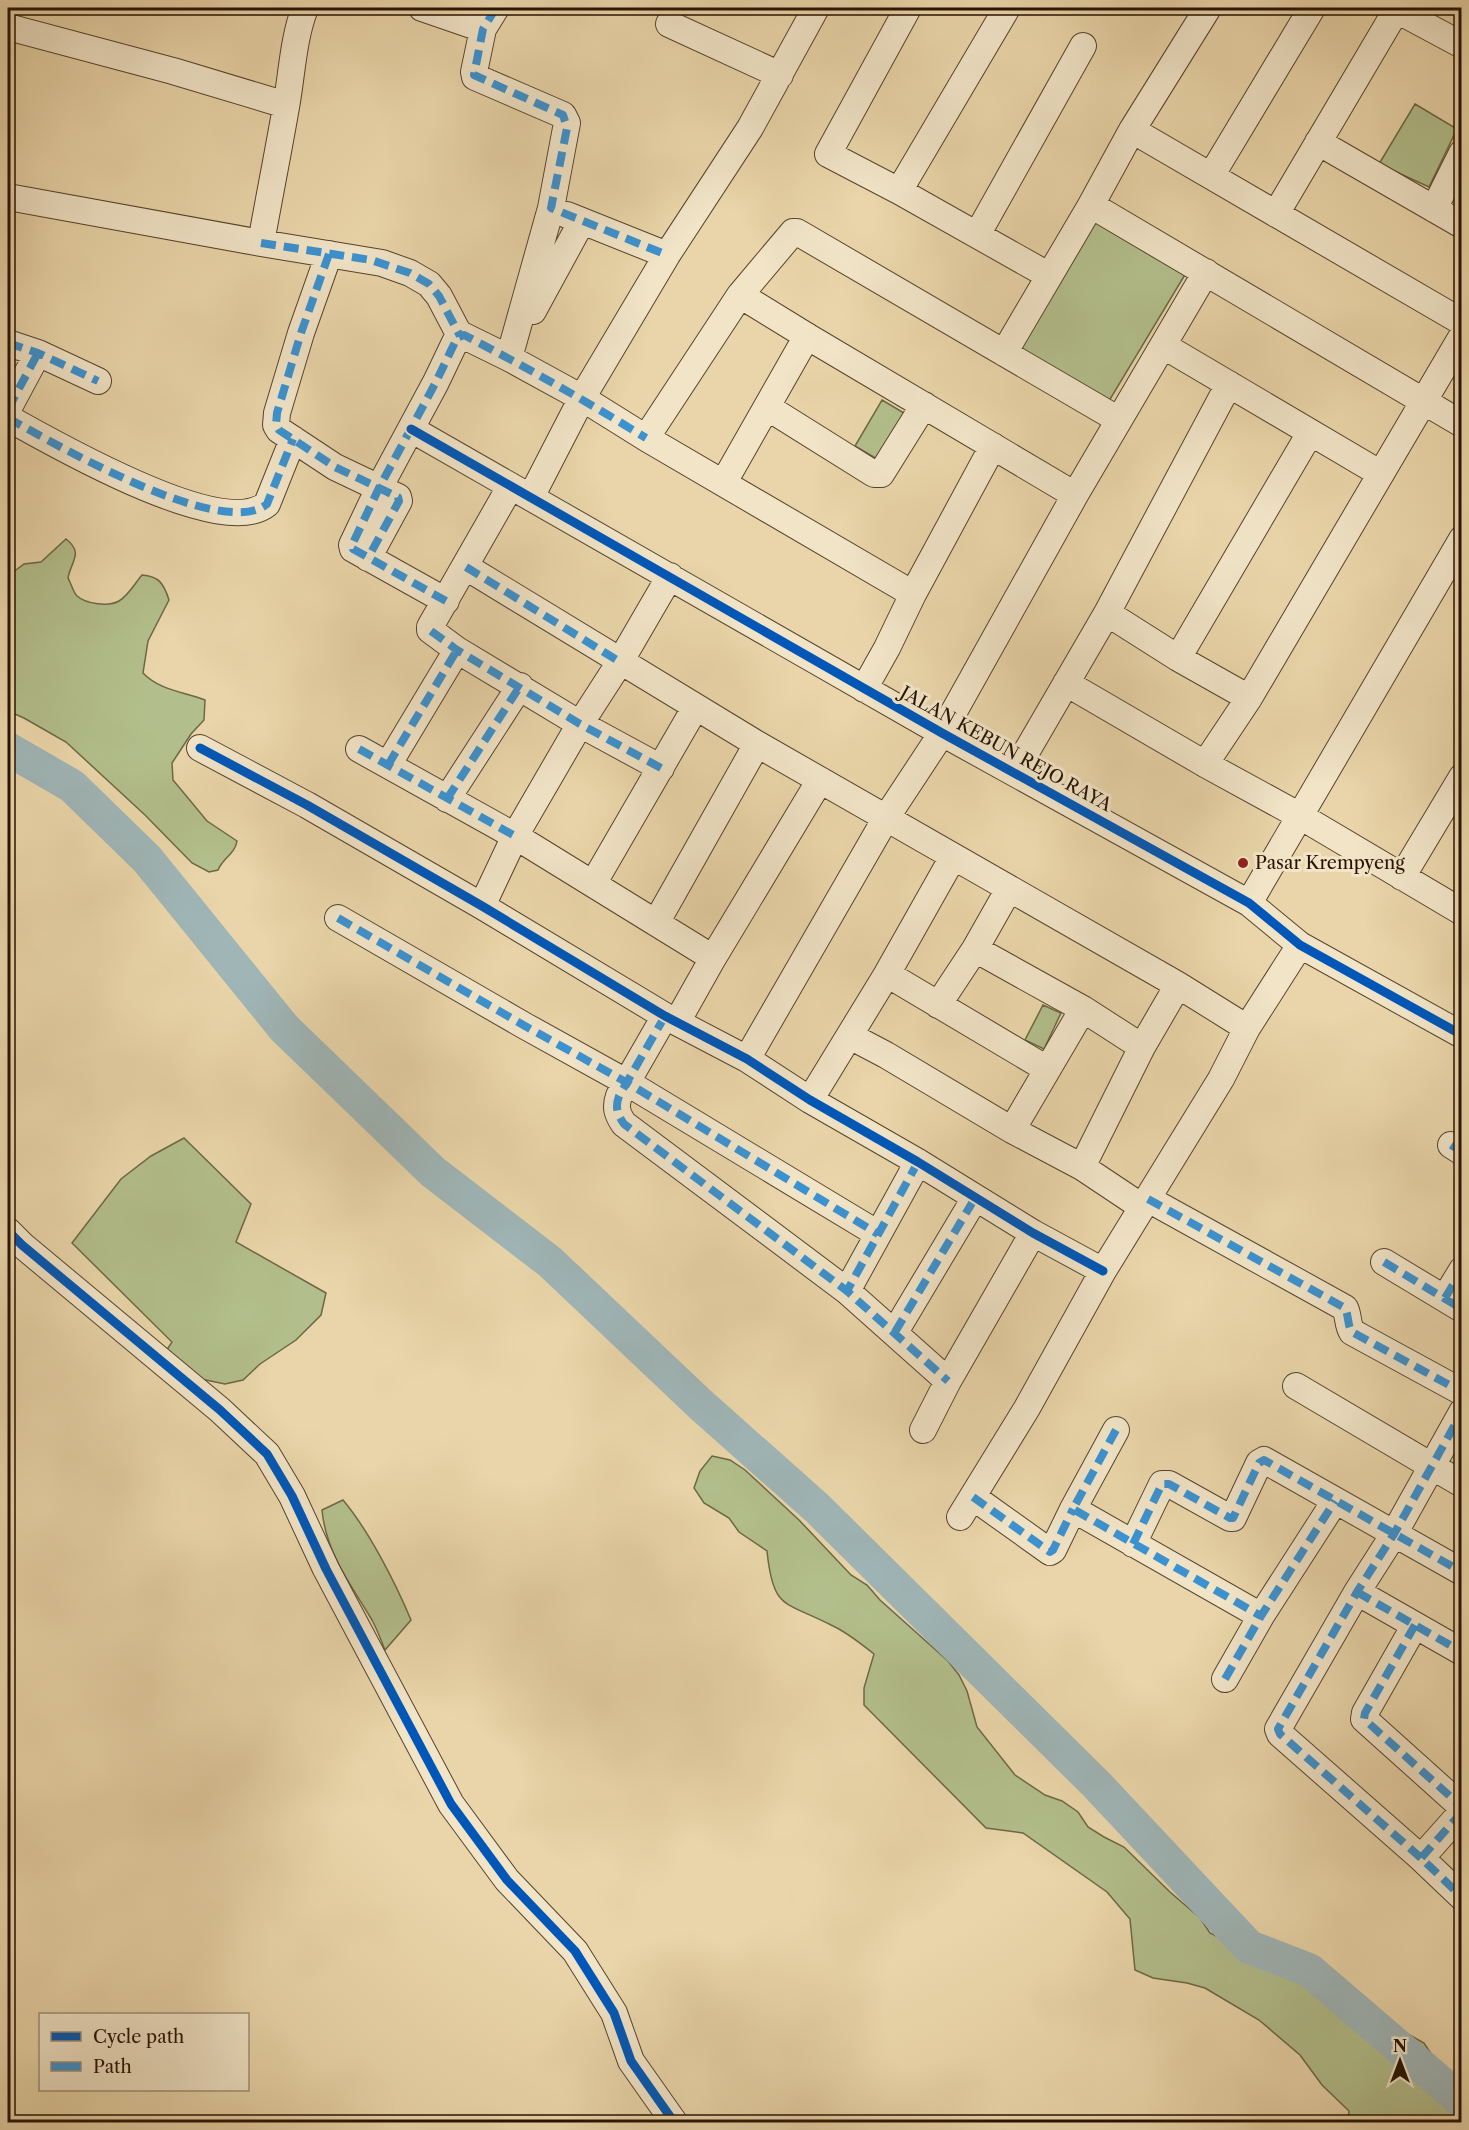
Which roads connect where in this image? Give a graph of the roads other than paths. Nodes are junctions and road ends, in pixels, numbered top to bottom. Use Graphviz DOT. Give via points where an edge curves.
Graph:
graph roads {
  1 [pos="305,8"];
  2 [pos="422,8"];
  3 [pos="816,8"];
  4 [pos="908,8"];
  5 [pos="1007,8"];
  6 [pos="1208,8"];
  7 [pos="1312,8"];
  8 [pos="1395,8"];
  9 [pos="489,18"];
  10 [pos="669,24"];
  11 [pos="8,27"];
  12 [pos="1461,45"];
  13 [pos="1083,46"];
  14 [pos="780,75"];
  15 [pos="286,105"];
  16 [pos="1132,130"];
  17 [pos="1318,142"];
  18 [pos="1461,153"];
  19 [pos="1211,176"];
  20 [pos="899,191"];
  21 [pos="8,197"];
  22 [pos="1091,205"];
  23 [pos="551,208"];
  24 [pos="1434,209"];
  25 [pos="1276,214"];
  26 [pos="582,221"];
  27 [pos="1461,225"];
  28 [pos="976,235"];
  29 [pos="261,243"];
  30 [pos="329,254"];
  31 [pos="667,255"];
  32 [pos="1206,272"];
  33 [pos="1048,275"];
  34 [pos="740,295"];
  35 [pos="1461,322"];
  36 [pos="460,336"];
  37 [pos="807,336"];
  38 [pos="1461,336"];
  39 [pos="8,343"];
  40 [pos="1164,346"];
  41 [pos="38,353"];
  42 [pos="511,353"];
  43 [pos="1004,353"];
  44 [pos="98,381"];
  45 [pos="1229,384"];
  46 [pos="582,398"];
  47 [pos="1425,401"];
  48 [pos="924,405"];
  49 [pos="766,407"];
  50 [pos="8,409"];
  51 [pos="8,418"];
  52 [pos="1119,420"];
  53 [pos="1461,423"];
  54 [pos="411,429"];
  55 [pos="1310,433"];
  56 [pos="646,438"];
  57 [pos="293,440"];
  58 [pos="993,446"];
  59 [pos="1380,474"];
  60 [pos="724,482"];
  61 [pos="379,488"];
  62 [pos="520,492"];
  63 [pos="1076,495"];
  64 [pos="1461,539"];
  65 [pos="466,567"];
  66 [pos="670,576"];
  67 [pos="913,594"];
  68 [pos="446,601"];
  69 [pos="1107,613"];
  70 [pos="457,650"];
  71 [pos="1178,658"];
  72 [pos="620,662"];
  73 [pos="1066,683"];
  74 [pos="520,686"];
  75 [pos="864,689"];
  76 [pos="1249,698"];
  77 [pos="695,708"];
  78 [pos="580,724"];
  79 [pos="942,733"];
  80 [pos="756,744"];
  81 [pos="200,748"];
  82 [pos="359,749"];
  83 [pos="1205,764"];
  84 [pos="388,765"];
  85 [pos="661,768"];
  86 [pos="1014,773"];
  87 [pos="1461,777"];
  88 [pos="820,780"];
  89 [pos="447,798"];
  90 [pos="1453,809"];
  91 [pos="1300,816"];
  92 [pos="886,818"];
  93 [pos="515,836"];
  94 [pos="953,857"];
  95 [pos="1401,878"];
  96 [pos="593,884"];
  97 [pos="1009,889"];
  98 [pos="1249,903"];
  99 [pos="483,906"];
  100 [pos="1461,912"];
  101 [pos="338,918"];
  102 [pos="656,923"];
  103 [pos="1300,945"];
  104 [pos="975,949"];
  105 [pos="713,958"];
  106 [pos="887,974"];
  107 [pos="1178,985"];
  108 [pos="938,1005"];
  109 [pos="1083,1009"];
  110 [pos="671,1019"];
  111 [pos="1247,1028"];
  112 [pos="1461,1035"];
  113 [pos="850,1036"];
  114 [pos="1142,1047"];
  115 [pos="747,1059"];
  116 [pos="1047,1069"];
  117 [pos="626,1082"];
  118 [pos="810,1100"];
  119 [pos="1012,1130"];
  120 [pos="918,1162"];
  121 [pos="1082,1167"];
  122 [pos="975,1198"];
  123 [pos="1145,1203"];
  124 [pos="8,1231"];
  125 [pos="1033,1233"];
  126 [pos="878,1234"];
  127 [pos="1384,1262"];
  128 [pos="1461,1270"];
  129 [pos="1103,1271"];
  130 [pos="847,1291"];
  131 [pos="1453,1304"];
  132 [pos="895,1332"];
  133 [pos="948,1381"];
  134 [pos="1296,1386"];
  135 [pos="1461,1392"];
  136 [pos="1461,1412"];
  137 [pos="923,1430"];
  138 [pos="1116,1430"];
  139 [pos="1430,1466"];
  140 [pos="1461,1484"];
  141 [pos="1335,1501"];
  142 [pos="1072,1509"];
  143 [pos="1394,1534"];
  144 [pos="1133,1544"];
  145 [pos="1461,1572"];
  146 [pos="1357,1592"];
  147 [pos="1261,1616"];
  148 [pos="1415,1625"];
  149 [pos="1461,1652"];
  150 [pos="1225,1679"];
  151 [pos="1461,1807"];
  152 [pos="1461,1812"];
  153 [pos="1420,1858"];
  154 [pos="1461,1897"];
  155 [pos="674,2122"];
  1 -- 15 [label="street"];
  2 -- 9 [label="street"];
  3 -- 14 [label="street"];
  4 -- 20 [label="street" via="828,153"];
  5 -- 20 [label="street"];
  6 -- 16 [label="street"];
  7 -- 19 [label="street"];
  8 -- 12 [label="street"];
  8 -- 17 [label="street"];
  9 -- 23 [label="street" via="475,76 563,115 566,120"];
  10 -- 14 [label="street"];
  11 -- 15 [label="street"];
  13 -- 28 [label="street"];
  14 -- 31 [label="street"];
  15 -- 29 [label="street"];
  16 -- 19 [label="street"];
  16 -- 22 [label="street"];
  17 -- 24 [label="street"];
  17 -- 25 [label="street"];
  18 -- 24 [label="street"];
  19 -- 25 [label="street"];
  20 -- 28 [label="street"];
  21 -- 29 [label="street"];
  22 -- 32 [label="street"];
  22 -- 33 [label="street"];
  23 -- 26 [label="street"];
  23 -- 42 [label="street"];
  24 -- 27 [label="street"];
  25 -- 35 [label="street"];
  26 -- 31 [label="street"];
  26 -- 42 [label="street"];
  28 -- 33 [label="street"];
  29 -- 30 [label="street"];
  30 -- 36 [label="street" via="382,263 429,284"];
  30 -- 57 [label="street" via="277,413 276,425"];
  31 -- 46 [label="street"];
  32 -- 40 [label="street"];
  32 -- 47 [label="street"];
  33 -- 43 [label="street"];
  34 -- 37 [label="street"];
  34 -- 43 [label="street" via="789,235 797,232"];
  34 -- 56 [label="street"];
  36 -- 42 [label="street"];
  36 -- 54 [label="street"];
  37 -- 48 [label="street"];
  37 -- 49 [label="street"];
  38 -- 47 [label="street"];
  39 -- 41 [label="street"];
  40 -- 45 [label="street"];
  40 -- 52 [label="street"];
  41 -- 44 [label="street"];
  41 -- 50 [label="street"];
  42 -- 46 [label="street"];
  43 -- 52 [label="street"];
  45 -- 55 [label="street"];
  45 -- 69 [label="street"];
  46 -- 56 [label="street"];
  46 -- 62 [label="street"];
  47 -- 53 [label="street"];
  47 -- 59 [label="street"];
  48 -- 49 [label="street" via="881,474 874,474"];
  48 -- 58 [label="street"];
  49 -- 60 [label="street"];
  51 -- 57 [label="street" via="108,472 180,501 223,512 251,511 267,504"];
  52 -- 63 [label="street"];
  54 -- 61 [label="street"];
  54 -- 62 [label="street, JALAN KEBUN REJO RAYA"];
  55 -- 59 [label="street"];
  55 -- 71 [label="street"];
  56 -- 60 [label="street"];
  57 -- 61 [label="street" via="335,467"];
  58 -- 63 [label="street"];
  58 -- 67 [label="street"];
  59 -- 76 [label="street"];
  60 -- 67 [label="street"];
  61 -- 68 [label="street" via="399,501 368,558"];
  62 -- 65 [label="street"];
  62 -- 66 [label="street, JALAN KEBUN REJO RAYA"];
  63 -- 79 [label="street"];
  64 -- 91 [label="street"];
  65 -- 68 [label="street"];
  65 -- 72 [label="street"];
  66 -- 72 [label="street"];
  66 -- 75 [label="street, JALAN KEBUN REJO RAYA"];
  67 -- 75 [label="street"];
  68 -- 70 [label="street" via="430,628"];
  69 -- 71 [label="street"];
  69 -- 73 [label="street"];
  70 -- 74 [label="street"];
  70 -- 84 [label="street"];
  71 -- 76 [label="street"];
  72 -- 77 [label="street"];
  72 -- 78 [label="street"];
  73 -- 83 [label="street"];
  73 -- 86 [label="street"];
  74 -- 78 [label="street"];
  74 -- 89 [label="street"];
  75 -- 79 [label="street, JALAN KEBUN REJO RAYA"];
  76 -- 83 [label="street"];
  77 -- 80 [label="street"];
  77 -- 85 [label="street"];
  78 -- 85 [label="street"];
  78 -- 93 [label="street"];
  79 -- 86 [label="street, JALAN KEBUN REJO RAYA"];
  79 -- 92 [label="street"];
  80 -- 88 [label="street"];
  80 -- 102 [label="street"];
  81 -- 99 [label="street"];
  82 -- 84 [label="street"];
  83 -- 91 [label="street"];
  84 -- 89 [label="street"];
  85 -- 96 [label="street"];
  86 -- 98 [label="street, JALAN KEBUN REJO RAYA"];
  87 -- 90 [label="street"];
  88 -- 92 [label="street"];
  88 -- 105 [label="street"];
  89 -- 93 [label="street"];
  90 -- 95 [label="street"];
  91 -- 95 [label="street"];
  91 -- 98 [label="street"];
  92 -- 94 [label="street"];
  92 -- 115 [label="street"];
  93 -- 96 [label="street"];
  93 -- 99 [label="street"];
  94 -- 97 [label="street"];
  94 -- 106 [label="street"];
  95 -- 100 [label="street"];
  96 -- 102 [label="street"];
  97 -- 104 [label="street"];
  97 -- 107 [label="street"];
  98 -- 103 [label="street, JALAN KEBUN REJO RAYA"];
  99 -- 110 [label="street"];
  101 -- 117 [label="street"];
  102 -- 105 [label="street"];
  103 -- 111 [label="street"];
  103 -- 112 [label="street, JALAN KEBUN REJO RAYA"];
  104 -- 108 [label="street"];
  104 -- 109 [label="street"];
  105 -- 110 [label="street"];
  106 -- 108 [label="street"];
  106 -- 113 [label="street"];
  107 -- 111 [label="street"];
  107 -- 114 [label="street"];
  108 -- 116 [label="street"];
  109 -- 114 [label="street"];
  109 -- 116 [label="street"];
  110 -- 115 [label="street"];
  110 -- 117 [label="street"];
  111 -- 123 [label="street" via="1221,1079"];
  113 -- 118 [label="street"];
  113 -- 119 [label="street"];
  114 -- 121 [label="street"];
  115 -- 118 [label="street"];
  116 -- 119 [label="street"];
  117 -- 126 [label="street"];
  117 -- 130 [label="street" via="616,1106 624,1124"];
  118 -- 120 [label="street"];
  119 -- 121 [label="street"];
  120 -- 122 [label="street"];
  120 -- 126 [label="street"];
  121 -- 123 [label="street"];
  122 -- 125 [label="street"];
  122 -- 132 [label="street"];
  123 -- 129 [label="street"];
  123 -- 135 [label="street" via="1345,1308 1352,1332"];
  124 -- 155 [label="street" via="220,1410 267,1455 452,1804 507,1880 575,1951 614,2013 632,2061"];
  125 -- 129 [label="street"];
  125 -- 133 [label="street"];
  126 -- 130 [label="street"];
  127 -- 131 [label="street"];
  128 -- 131 [label="street"];
  129 -- 142 [label="street" via="967,1507 1050,1552"];
  130 -- 132 [label="street"];
  132 -- 133 [label="street"];
  133 -- 137 [label="street"];
  134 -- 139 [label="street"];
  136 -- 139 [label="street"];
  138 -- 142 [label="street"];
  139 -- 140 [label="street"];
  139 -- 143 [label="street"];
  141 -- 143 [label="street"];
  141 -- 144 [label="street" via="1264,1460 1233,1518 1169,1484 1162,1484"];
  141 -- 147 [label="street"];
  142 -- 144 [label="street"];
  143 -- 145 [label="street"];
  143 -- 146 [label="street"];
  144 -- 147 [label="street"];
  146 -- 148 [label="street"];
  146 -- 153 [label="street" via="1278,1732"];
  147 -- 150 [label="street"];
  148 -- 149 [label="street"];
  148 -- 151 [label="street" via="1364,1719"];
  152 -- 153 [label="street"];
  153 -- 154 [label="street"];
}
